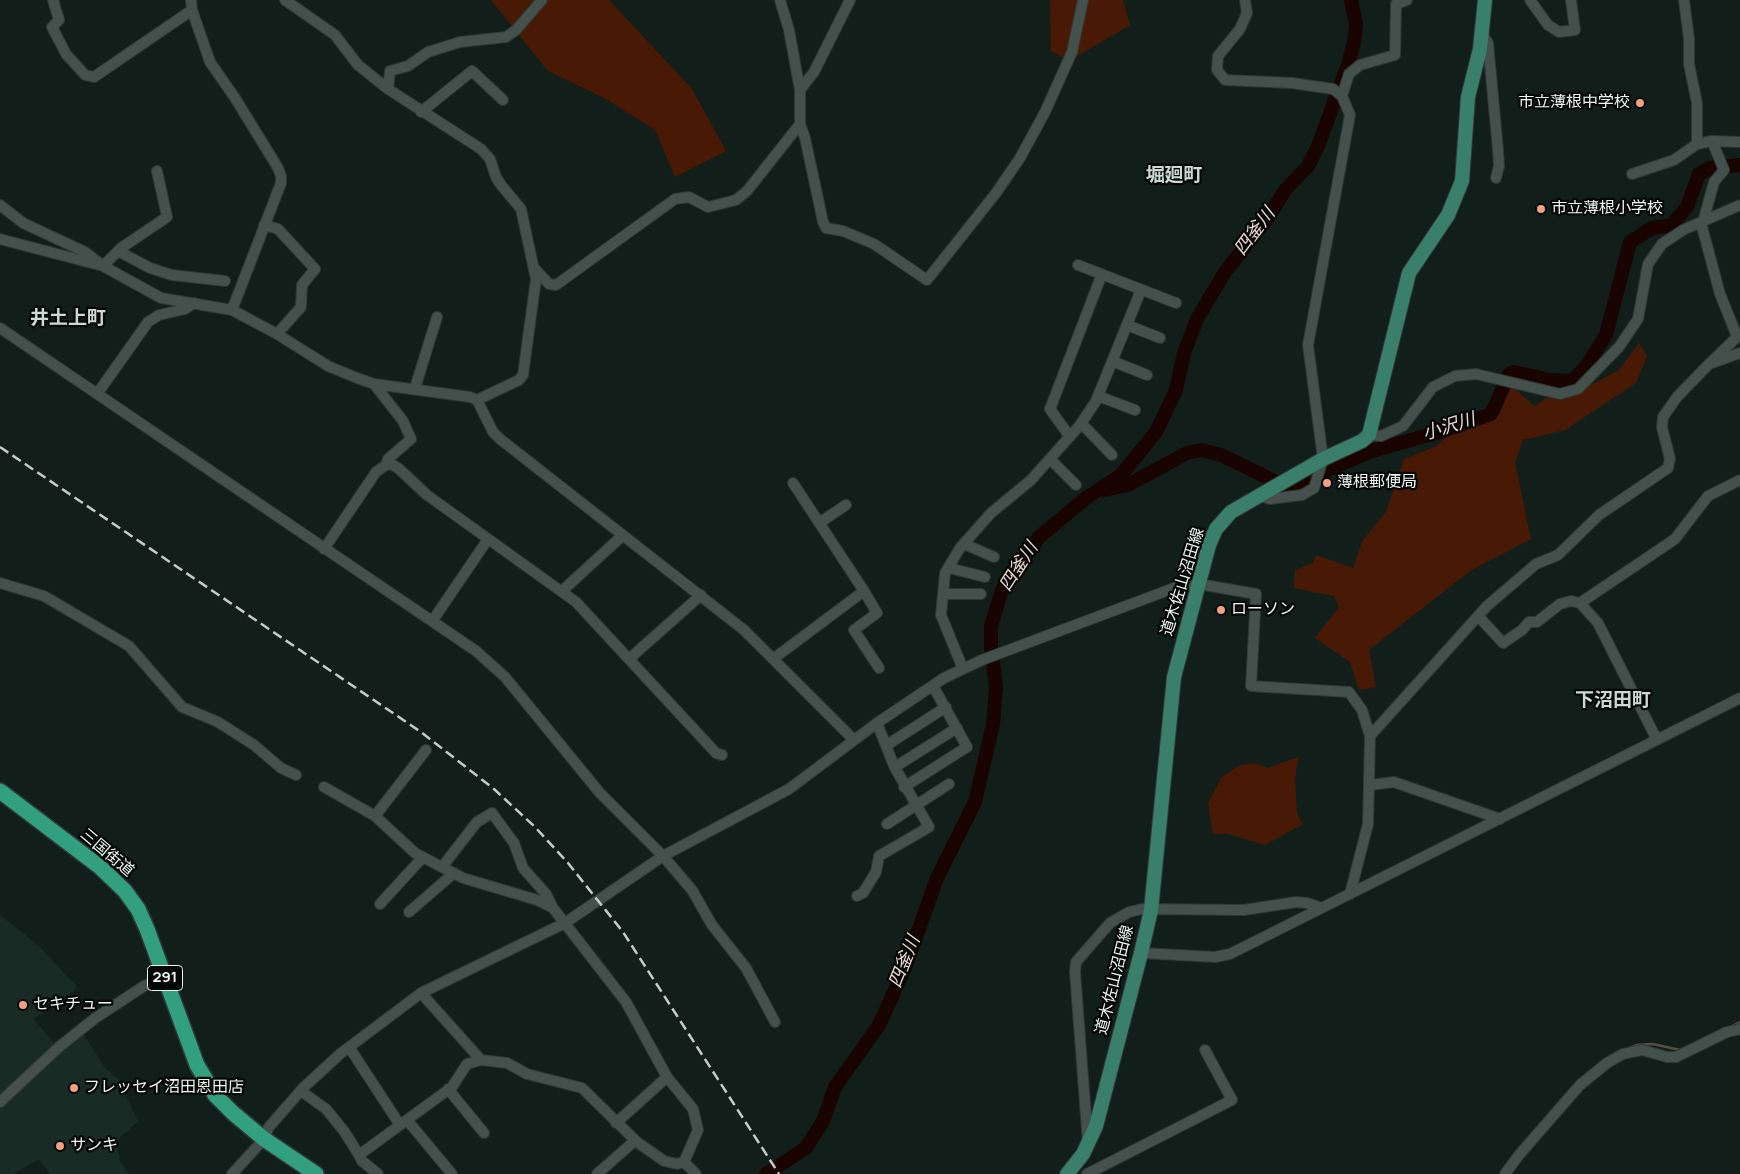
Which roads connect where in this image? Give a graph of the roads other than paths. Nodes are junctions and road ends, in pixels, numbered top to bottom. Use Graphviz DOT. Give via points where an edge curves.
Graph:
graph roads {
  1 [pos="53,0"];
  2 [pos="285,0"];
  3 [pos="542,0"];
  4 [pos="780,0"];
  5 [pos="850,0"];
  6 [pos="1082,0"];
  7 [pos="1246,0"];
  8 [pos="1407,0"];
  9 [pos="1485,0"];
  10 [pos="1530,0"];
  11 [pos="1571,0"];
  12 [pos="1684,0"];
  13 [pos="193,3"];
  14 [pos="1482,34"];
  15 [pos="388,89"];
  16 [pos="800,90"];
  17 [pos="1342,96"];
  18 [pos="503,100"];
  19 [pos="421,112"];
  20 [pos="800,124"];
  21 [pos="1712,141"];
  22 [pos="1740,142"];
  23 [pos="1697,144"];
  24 [pos="157,171"];
  25 [pos="1632,174"];
  26 [pos="1496,178"];
  27 [pos="0,205"];
  28 [pos="1740,206"];
  29 [pos="1702,223"];
  30 [pos="264,225"];
  31 [pos="0,239"];
  32 [pos="118,251"];
  33 [pos="1078,265"];
  34 [pos="103,266"];
  35 [pos="535,269"];
  36 [pos="1102,274"];
  37 [pos="224,281"];
  38 [pos="1141,290"];
  39 [pos="194,303"];
  40 [pos="1176,304"];
  41 [pos="232,310"];
  42 [pos="437,317"];
  43 [pos="1127,325"];
  44 [pos="0,328"];
  45 [pos="277,334"];
  46 [pos="1738,334"];
  47 [pos="1160,338"];
  48 [pos="1740,353"];
  49 [pos="1112,361"];
  50 [pos="1709,364"];
  51 [pos="1147,375"];
  52 [pos="374,384"];
  53 [pos="415,388"];
  54 [pos="97,394"];
  55 [pos="1098,396"];
  56 [pos="477,400"];
  57 [pos="1136,410"];
  58 [pos="1082,423"];
  59 [pos="1369,436"];
  60 [pos="1070,437"];
  61 [pos="1112,455"];
  62 [pos="1050,459"];
  63 [pos="1322,461"];
  64 [pos="386,465"];
  65 [pos="1740,480"];
  66 [pos="792,483"];
  67 [pos="1076,485"];
  68 [pos="1260,496"];
  69 [pos="846,505"];
  70 [pos="819,523"];
  71 [pos="623,535"];
  72 [pos="488,539"];
  73 [pos="964,544"];
  74 [pos="324,549"];
  75 [pos="994,557"];
  76 [pos="948,568"];
  77 [pos="985,577"];
  78 [pos="0,583"];
  79 [pos="1199,584"];
  80 [pos="562,591"];
  81 [pos="864,591"];
  82 [pos="943,594"];
  83 [pos="981,594"];
  84 [pos="701,595"];
  85 [pos="1580,603"];
  86 [pos="1479,617"];
  87 [pos="433,620"];
  88 [pos="629,659"];
  89 [pos="773,659"];
  90 [pos="879,668"];
  91 [pos="963,669"];
  92 [pos="933,686"];
  93 [pos="1740,698"];
  94 [pos="946,707"];
  95 [pos="877,723"];
  96 [pos="957,728"];
  97 [pos="1370,736"];
  98 [pos="854,740"];
  99 [pos="1658,740"];
  100 [pos="887,745"];
  101 [pos="426,750"];
  102 [pos="722,755"];
  103 [pos="894,767"];
  104 [pos="296,775"];
  105 [pos="949,784"];
  106 [pos="1370,785"];
  107 [pos="904,786"];
  108 [pos="324,787"];
  109 [pos="0,791"];
  110 [pos="916,805"];
  111 [pos="375,816"];
  112 [pos="1500,819"];
  113 [pos="887,824"];
  114 [pos="663,856"];
  115 [pos="423,857"];
  116 [pos="442,867"];
  117 [pos="454,873"];
  118 [pos="1350,894"];
  119 [pos="857,896"];
  120 [pos="380,904"];
  121 [pos="553,908"];
  122 [pos="1322,908"];
  123 [pos="1150,910"];
  124 [pos="409,912"];
  125 [pos="565,923"];
  126 [pos="1141,953"];
  127 [pos="164,977"];
  128 [pos="421,993"];
  129 [pos="775,1022"];
  130 [pos="1740,1029"];
  131 [pos="349,1047"];
  132 [pos="1205,1050"];
  133 [pos="481,1060"];
  134 [pos="667,1077"];
  135 [pos="448,1090"];
  136 [pos="301,1091"];
  137 [pos="0,1102"];
  138 [pos="404,1122"];
  139 [pos="616,1123"];
  140 [pos="484,1133"];
  141 [pos="264,1138"];
  142 [pos="1088,1144"];
  143 [pos="630,1145"];
  144 [pos="359,1155"];
  145 [pos="684,1162"];
  146 [pos="232,1174"];
  147 [pos="316,1174"];
  148 [pos="378,1174"];
  149 [pos="452,1174"];
  150 [pos="597,1174"];
  151 [pos="696,1174"];
  152 [pos="1067,1174"];
  153 [pos="1087,1174"];
  154 [pos="1505,1174"];
  1 -- 13 [label="street" via="59,20 52,27 66,54 85,75 94,77"];
  2 -- 15 [label="street" via="335,35 358,65"];
  3 -- 15 [label="street" via="506,37 460,42 428,52 408,66 390,71"];
  4 -- 16 [label="street"];
  5 -- 16 [label="street" via="814,72"];
  6 -- 20 [label="street" via="1072,52 1033,135 996,193 927,280 874,244 843,231 826,228"];
  7 -- 17 [label="street" via="1246,13 1240,29 1218,56 1217,70 1225,80 1311,85 1333,89"];
  8 -- 17 [label="street" via="1396,4 1395,55 1360,65 1349,74"];
  9 -- 14 [label="main road"];
  10 -- 11 [label="street" via="1548,25 1558,32 1575,30"];
  12 -- 23 [label="street" via="1689,64 1697,103"];
  13 -- 30 [label="street" via="210,62 281,176"];
  14 -- 26 [label="street" via="1488,44 1499,166"];
  14 -- 59 [label="main road" via="1468,97 1462,181 1448,214 1409,273"];
  15 -- 19 [label="street"];
  16 -- 20 [label="street"];
  17 -- 63 [label="street" via="1350,115 1308,345"];
  18 -- 19 [label="street" via="472,71"];
  19 -- 35 [label="street" via="487,153 496,177 521,209"];
  20 -- 35 [label="street" via="747,191 736,200 708,207 689,196 675,199 556,285 549,284"];
  21 -- 22 [label="street"];
  21 -- 23 [label="street"];
  21 -- 29 [label="street" via="1724,170 1714,182"];
  23 -- 25 [label="street" via="1674,160"];
  24 -- 32 [label="street" via="167,217"];
  27 -- 34 [label="street" via="23,223 85,252"];
  28 -- 29 [label="street"];
  29 -- 46 [label="street" via="1720,294"];
  29 -- 59 [label="street" via="1672,237 1654,254 1644,278 1638,320 1619,347 1578,389 1560,394 1476,374 1455,376 1432,387 1403,426 1381,436"];
  30 -- 41 [label="street"];
  30 -- 45 [label="street" via="278,229 315,269 302,285 301,307"];
  31 -- 34 [label="street"];
  32 -- 34 [label="street"];
  32 -- 37 [label="street" via="150,268 172,275"];
  33 -- 36 [label="street"];
  34 -- 39 [label="street" via="161,298"];
  35 -- 56 [label="street" via="535,293 523,375"];
  36 -- 38 [label="street"];
  36 -- 60 [label="street" via="1050,409"];
  38 -- 40 [label="street"];
  38 -- 43 [label="street"];
  39 -- 41 [label="street"];
  39 -- 54 [label="street" via="148,322"];
  41 -- 45 [label="street"];
  42 -- 53 [label="street"];
  43 -- 47 [label="street"];
  43 -- 49 [label="street"];
  44 -- 54 [label="street"];
  45 -- 52 [label="street" via="328,366"];
  46 -- 50 [label="street"];
  48 -- 50 [label="street"];
  49 -- 51 [label="street"];
  49 -- 55 [label="street"];
  50 -- 86 [label="street" via="1677,396 1663,418 1662,427 1670,458 1668,468 1591,522 1558,555 1536,564 1487,606"];
  52 -- 53 [label="street"];
  52 -- 64 [label="street" via="403,421 411,439 388,459"];
  53 -- 56 [label="street"];
  54 -- 74 [label="street"];
  55 -- 57 [label="street"];
  55 -- 58 [label="street"];
  56 -- 71 [label="street" via="500,439"];
  58 -- 60 [label="street"];
  58 -- 61 [label="street"];
  59 -- 63 [label="main road, 道木佐山沼田線"];
  60 -- 62 [label="street"];
  62 -- 67 [label="street"];
  62 -- 73 [label="street" via="1031,480 991,513"];
  63 -- 68 [label="main road, 道木佐山沼田線"];
  63 -- 68 [label="street" via="1314,488 1302,495 1270,499"];
  64 -- 72 [label="street" via="398,468 427,495"];
  64 -- 74 [label="street" via="372,478"];
  65 -- 85 [label="street" via="1708,496 1670,543"];
  66 -- 70 [label="street"];
  68 -- 79 [label="main road, 道木佐山沼田線" via="1231,512 1216,529"];
  69 -- 70 [label="street"];
  70 -- 81 [label="street"];
  71 -- 80 [label="street"];
  71 -- 84 [label="street"];
  72 -- 80 [label="street"];
  72 -- 87 [label="street"];
  73 -- 75 [label="street"];
  73 -- 76 [label="street"];
  74 -- 87 [label="street"];
  76 -- 77 [label="street"];
  76 -- 82 [label="street"];
  78 -- 104 [label="street" via="44,596 129,646 182,707 218,722 281,768"];
  79 -- 91 [label="street" via="1182,585"];
  79 -- 97 [label="street" via="1256,594 1251,686 1349,692 1362,710"];
  79 -- 123 [label="main road, 道木佐山沼田線" via="1174,677"];
  80 -- 88 [label="street"];
  81 -- 89 [label="street"];
  81 -- 90 [label="street" via="877,613 854,630"];
  82 -- 83 [label="street"];
  82 -- 91 [label="street" via="941,615"];
  84 -- 88 [label="street"];
  84 -- 89 [label="street"];
  85 -- 86 [label="street" via="1560,604 1537,622 1529,622 1503,643"];
  85 -- 99 [label="street" via="1598,623"];
  86 -- 97 [label="street"];
  87 -- 114 [label="street" via="505,677 600,792"];
  88 -- 102 [label="street" via="716,753"];
  89 -- 98 [label="street"];
  91 -- 92 [label="street"];
  92 -- 94 [label="street"];
  92 -- 95 [label="street"];
  93 -- 99 [label="street"];
  94 -- 96 [label="street"];
  94 -- 100 [label="street"];
  95 -- 98 [label="street"];
  95 -- 100 [label="street"];
  96 -- 103 [label="street"];
  96 -- 107 [label="street" via="967,747"];
  97 -- 106 [label="street"];
  98 -- 114 [label="street" via="789,789"];
  99 -- 112 [label="street"];
  100 -- 103 [label="street"];
  101 -- 111 [label="street"];
  103 -- 107 [label="street"];
  105 -- 110 [label="street"];
  106 -- 112 [label="street" via="1394,782"];
  106 -- 118 [label="street" via="1366,835"];
  107 -- 110 [label="street"];
  108 -- 111 [label="street"];
  109 -- 127 [label="highway, 三国街道 / 291" via="100,867 125,891 138,909"];
  110 -- 113 [label="street"];
  110 -- 119 [label="street" via="929,827 879,856 876,872 863,893"];
  111 -- 115 [label="street" via="400,841"];
  112 -- 118 [label="street"];
  114 -- 125 [label="street"];
  114 -- 129 [label="street" via="692,890 712,925 746,968"];
  115 -- 116 [label="street"];
  115 -- 120 [label="street"];
  116 -- 117 [label="street"];
  116 -- 121 [label="street" via="477,822 492,813 514,843 523,868 546,894"];
  117 -- 121 [label="street"];
  117 -- 124 [label="street"];
  118 -- 122 [label="street"];
  121 -- 125 [label="street"];
  122 -- 123 [label="street" via="1296,902 1244,910"];
  122 -- 126 [label="street" via="1230,954 1215,957"];
  123 -- 126 [label="main road, 道木佐山沼田線"];
  123 -- 142 [label="street" via="1117,917 1076,962 1074,972"];
  125 -- 128 [label="street"];
  125 -- 134 [label="street" via="626,1002"];
  126 -- 142 [label="main road, 道木佐山沼田線" via="1096,1126"];
  127 -- 137 [label="street" via="144,986 94,1019"];
  127 -- 141 [label="highway, 三国街道 / 291" via="197,1065 209,1085 233,1113"];
  128 -- 131 [label="street"];
  128 -- 133 [label="street"];
  130 -- 154 [label="street" via="1676,1057 1642,1050 1607,1062 1580,1085"];
  131 -- 136 [label="street"];
  131 -- 138 [label="street"];
  132 -- 153 [label="street" via="1232,1100"];
  133 -- 135 [label="street" via="466,1064"];
  133 -- 139 [label="street" via="507,1063 527,1074 582,1088"];
  134 -- 139 [label="street"];
  134 -- 145 [label="street" via="693,1109 698,1130"];
  135 -- 138 [label="street"];
  135 -- 140 [label="street"];
  136 -- 141 [label="street"];
  136 -- 144 [label="street" via="326,1109"];
  138 -- 144 [label="street"];
  138 -- 149 [label="street"];
  139 -- 145 [label="street" via="664,1161"];
  141 -- 146 [label="street"];
  141 -- 147 [label="highway, 三国街道 / 291"];
  142 -- 152 [label="main road, 道木佐山沼田線"];
  143 -- 150 [label="street"];
  144 -- 148 [label="street"];
  145 -- 151 [label="street"];
}
